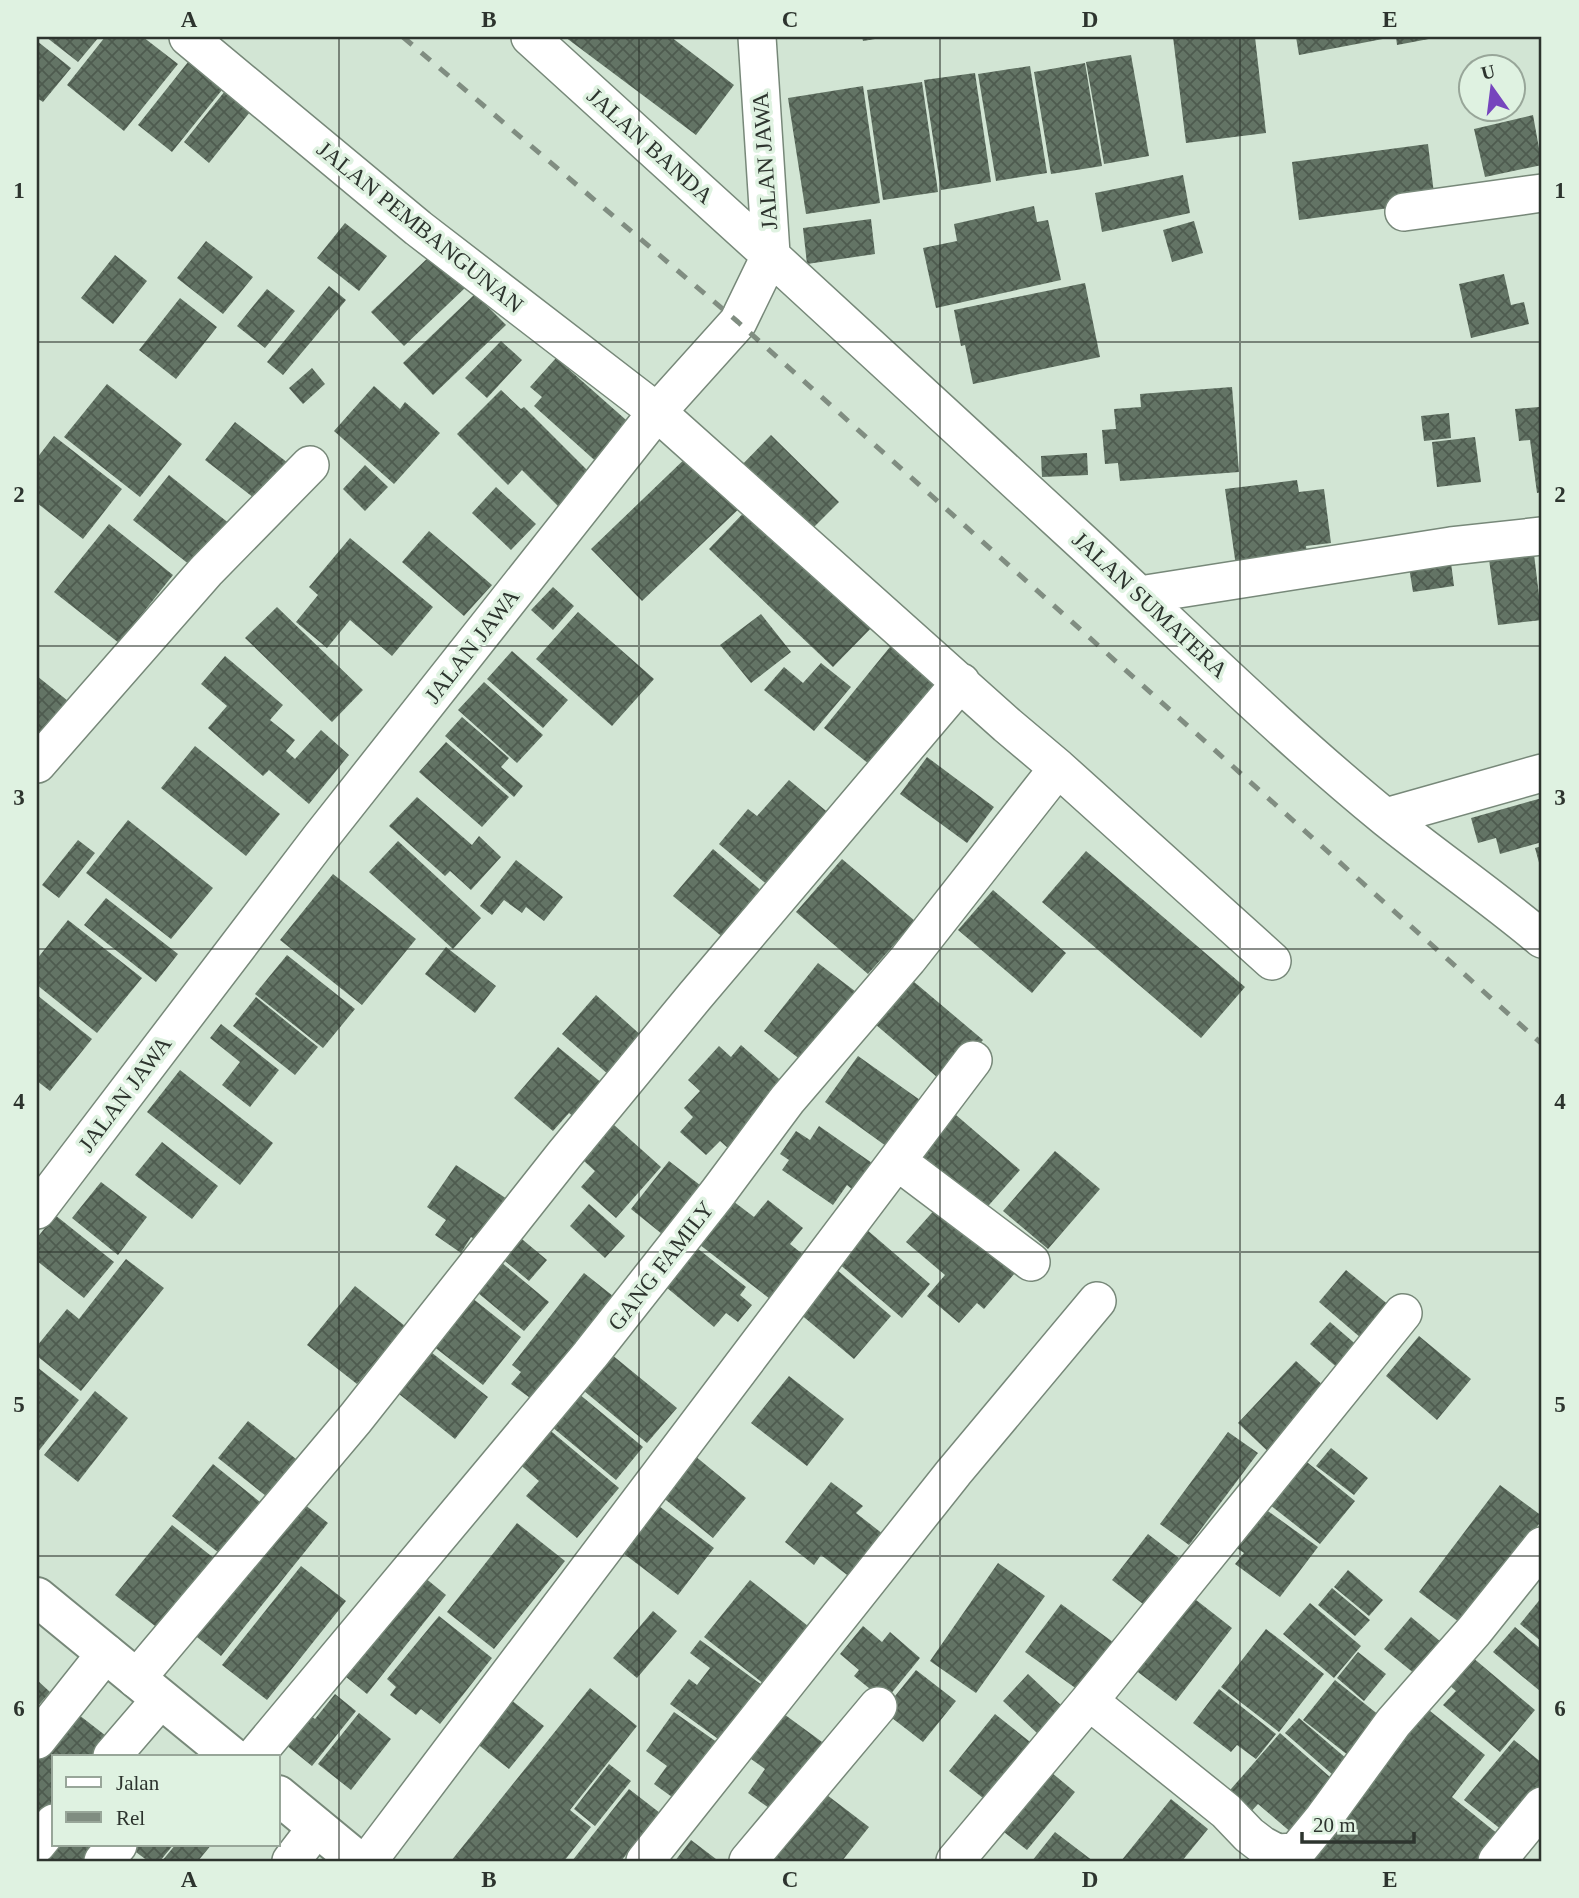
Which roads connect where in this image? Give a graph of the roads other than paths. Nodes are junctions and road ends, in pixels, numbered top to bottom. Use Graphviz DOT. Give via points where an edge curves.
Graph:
graph roads {
  1 [pos="188,37"];
  2 [pos="530,37"];
  3 [pos="757,37"];
  4 [pos="1542,193"];
  5 [pos="1404,212"];
  6 [pos="771,254"];
  7 [pos="657,412"];
  8 [pos="310,465"];
  9 [pos="1542,536"];
  10 [pos="1140,595"];
  11 [pos="961,682"];
  12 [pos="37,764"];
  13 [pos="1058,768"];
  14 [pos="1542,772"];
  15 [pos="1386,817"];
  16 [pos="1528,911"];
  17 [pos="1542,939"];
  18 [pos="1272,961"];
  19 [pos="973,1060"];
  20 [pos="897,1161"];
  21 [pos="37,1210"];
  22 [pos="1031,1262"];
  23 [pos="1097,1301"];
  24 [pos="1403,1313"];
  25 [pos="1542,1546"];
  26 [pos="37,1597"];
  27 [pos="106,1653"];
  28 [pos="149,1689"];
  29 [pos="1089,1700"];
  30 [pos="877,1706"];
  31 [pos="37,1740"];
  32 [pos="113,1755"];
  33 [pos="230,1755"];
  34 [pos="255,1755"];
  35 [pos="280,1797"];
  36 [pos="1542,1806"];
  37 [pos="52,1825"];
  38 [pos="317,1827"];
  39 [pos="37,1844"];
  40 [pos="291,1861"];
  41 [pos="358,1861"];
  42 [pos="368,1861"];
  43 [pos="645,1861"];
  44 [pos="748,1861"];
  45 [pos="955,1861"];
  46 [pos="1497,1861"];
  1 -- 7 [label="street, JALAN PEMBANGUNAN" via="418,228"];
  2 -- 6 [label="street, JALAN BANDA"];
  3 -- 6 [label="street, JALAN JAWA"];
  4 -- 5 [label="street"];
  6 -- 7 [label="street, JALAN JAWA" via="738,322"];
  6 -- 10 [label="street, JALAN SUMATERA"];
  7 -- 11 [label="street, JALAN PEMBANGUNAN"];
  7 -- 21 [label="street, JALAN JAWA" via="321,837"];
  8 -- 12 [label="street" via="206,571"];
  9 -- 10 [label="street"];
  10 -- 15 [label="street, JALAN SUMATERA" via="1250,699"];
  11 -- 13 [label="street, JALAN PEMBANGUNAN"];
  11 -- 28 [label="street" via="564,1155"];
  13 -- 18 [label="street, JALAN PEMBANGUNAN"];
  13 -- 34 [label="street, GANG FAMILY" via="908,959 787,1100 590,1355"];
  14 -- 15 [label="street"];
  15 -- 16 [label="street, JALAN SUMATERA"];
  16 -- 17 [label="street, JALAN SUMATERA"];
  19 -- 20 [label="street"];
  20 -- 22 [label="street"];
  20 -- 42 [label="street"];
  23 -- 43 [label="street" via="954,1472"];
  24 -- 29 [label="street"];
  25 -- 29 [label="street" via="1393,1723 1296,1852 1277,1853 1262,1845"];
  26 -- 27 [label="street"];
  27 -- 28 [label="street"];
  27 -- 31 [label="street"];
  28 -- 32 [label="street"];
  28 -- 33 [label="street"];
  29 -- 45 [label="street"];
  30 -- 44 [label="street"];
  35 -- 38 [label="street"];
  36 -- 46 [label="street"];
  37 -- 39 [label="street"];
  38 -- 40 [label="street"];
  38 -- 41 [label="street"];
}
